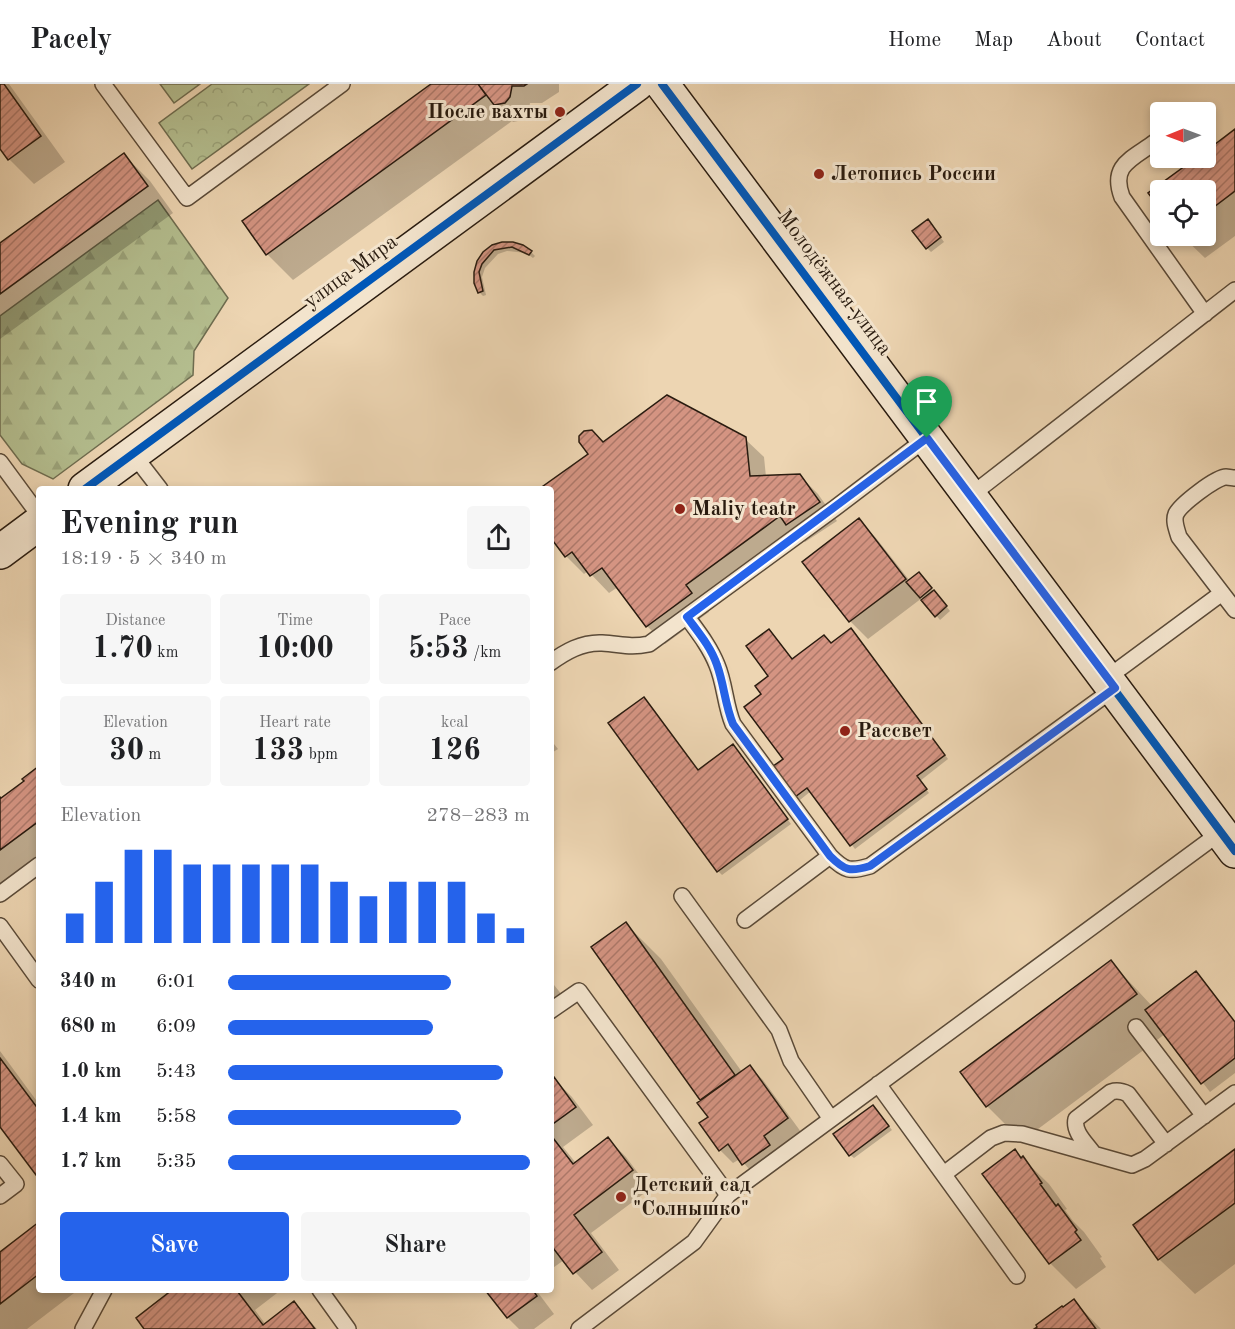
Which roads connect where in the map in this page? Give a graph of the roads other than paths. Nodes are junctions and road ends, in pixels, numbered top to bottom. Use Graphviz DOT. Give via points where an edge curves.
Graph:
graph roads {
  1 [pos="103,84"];
  2 [pos="342,84"];
  3 [pos="638,84"];
  4 [pos="662,84"];
  5 [pos="1150,146"];
  6 [pos="1235,290"];
  7 [pos="1205,314"];
  8 [pos="927,438"];
  9 [pos="132,454"];
  10 [pos="0,462"];
  11 [pos="1235,478"];
  12 [pos="89,486"];
  13 [pos="158,486"];
  14 [pos="970,496"];
  15 [pos="36,511"];
  16 [pos="36,525"];
  17 [pos="0,552"];
  18 [pos="1222,593"];
  19 [pos="1235,610"];
  20 [pos="687,617"];
  21 [pos="554,660"];
  22 [pos="1111,683"];
  23 [pos="1228,842"];
  24 [pos="830,856"];
  25 [pos="36,867"];
  26 [pos="0,894"];
  27 [pos="682,896"];
  28 [pos="745,920"];
  29 [pos="0,926"];
  30 [pos="36,976"];
  31 [pos="554,1008"];
  32 [pos="1136,1027"];
  33 [pos="878,1084"];
  34 [pos="1235,1093"];
  35 [pos="1204,1116"];
  36 [pos="831,1119"];
  37 [pos="1077,1131"];
  38 [pos="1058,1144"];
  39 [pos="1166,1144"];
  40 [pos="1093,1153"];
  41 [pos="0,1164"];
  42 [pos="944,1174"];
  43 [pos="728,1195"];
  44 [pos="0,1196"];
  45 [pos="1017,1276"];
  46 [pos="102,1293"];
  47 [pos="322,1293"];
  48 [pos="83,1329"];
  49 [pos="348,1329"];
  50 [pos="579,1329"];
  1 -- 2 [label="lane" via="187,198"];
  3 -- 9 [label="street, улица Мира"];
  4 -- 8 [label="street, Молодёжная улица"];
  5 -- 7 [label="lane" via="1123,166 1118,186"];
  6 -- 7 [label="lane"];
  7 -- 14 [label="lane"];
  8 -- 14 [label="street, Молодёжная улица"];
  8 -- 20 [label="lane"];
  9 -- 12 [label="street, улица Мира"];
  9 -- 13 [label="lane"];
  10 -- 15 [label="lane"];
  11 -- 18 [label="lane" via="1217,479 1175,515 1179,537"];
  14 -- 22 [label="street, Молодёжная улица"];
  16 -- 17 [label="street"];
  18 -- 19 [label="lane"];
  18 -- 22 [label="lane"];
  20 -- 21 [label="lane" via="649,644 580,646"];
  20 -- 24 [label="lane" via="718,666 733,724"];
  22 -- 23 [label="street, Молодёжная улица"];
  22 -- 24 [label="lane" via="870,866 852,871"];
  23 -- 33 [label="lane"];
  24 -- 28 [label="lane"];
  25 -- 26 [label="lane"];
  27 -- 36 [label="lane" via="779,1030 791,1061"];
  29 -- 30 [label="lane"];
  31 -- 43 [label="lane" via="579,991"];
  32 -- 35 [label="lane"];
  33 -- 36 [label="lane"];
  33 -- 42 [label="lane"];
  34 -- 35 [label="lane"];
  35 -- 39 [label="lane"];
  36 -- 43 [label="lane"];
  37 -- 38 [label="lane"];
  37 -- 39 [label="lane" via="1079,1116 1111,1092 1123,1091"];
  37 -- 40 [label="lane"];
  38 -- 40 [label="lane"];
  38 -- 42 [label="lane" via="1004,1133 991,1138"];
  39 -- 40 [label="lane" via="1131,1165"];
  41 -- 44 [label="lane" via="16,1184"];
  42 -- 45 [label="lane"];
  43 -- 50 [label="lane" via="694,1242"];
  46 -- 48 [label="lane"];
  47 -- 49 [label="lane"];
}
